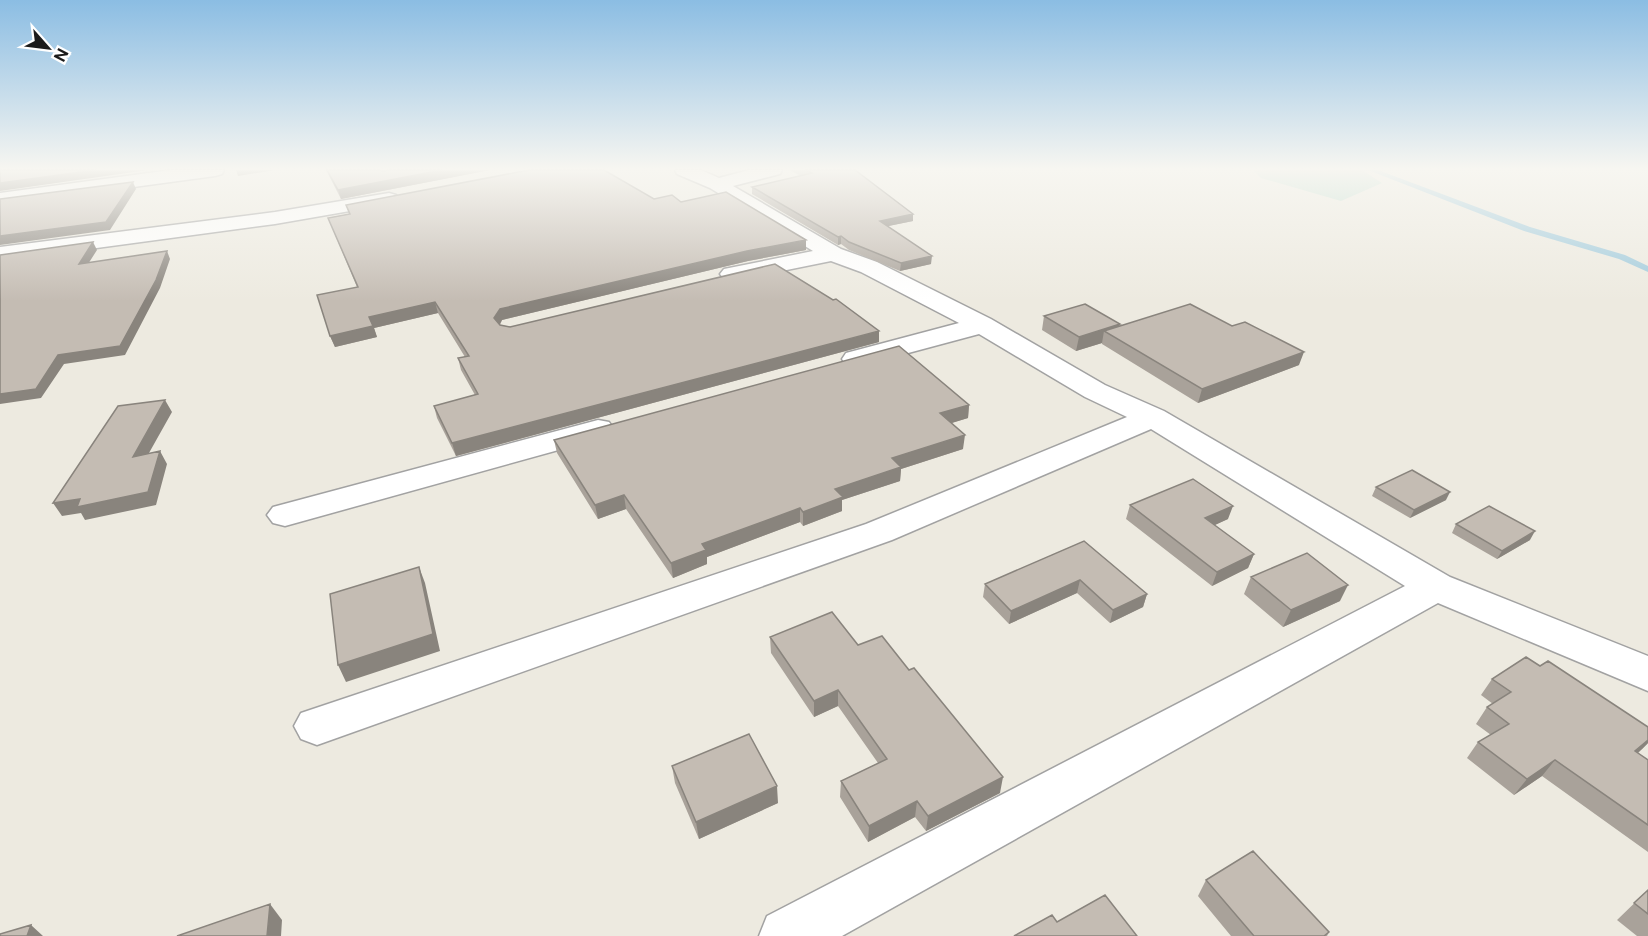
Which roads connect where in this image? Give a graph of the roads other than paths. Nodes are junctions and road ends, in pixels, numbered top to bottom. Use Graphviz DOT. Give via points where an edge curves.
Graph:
graph roads {
  1 [pos="301,214"];
  2 [pos="766,214"];
  3 [pos="0,254"];
  4 [pos="833,254"];
  5 [pos="714,279"];
  6 [pos="982,325"];
  7 [pos="833,365"];
  8 [pos="1153,417"];
  9 [pos="628,420"];
  10 [pos="285,515"];
  11 [pos="1436,587"];
  12 [pos="1648,674"];
  13 [pos="317,726"];
  14 [pos="787,936"];
  1 -- 3 [label="street"];
  2 -- 4 [label="street"];
  4 -- 5 [label="street"];
  4 -- 6 [label="street" via="869,267"];
  6 -- 7 [label="street"];
  6 -- 8 [label="street" via="1095,391"];
  8 -- 11 [label="street"];
  8 -- 13 [label="street" via="879,532"];
  9 -- 10 [label="street"];
  11 -- 12 [label="street"];
  11 -- 14 [label="street"];
}
